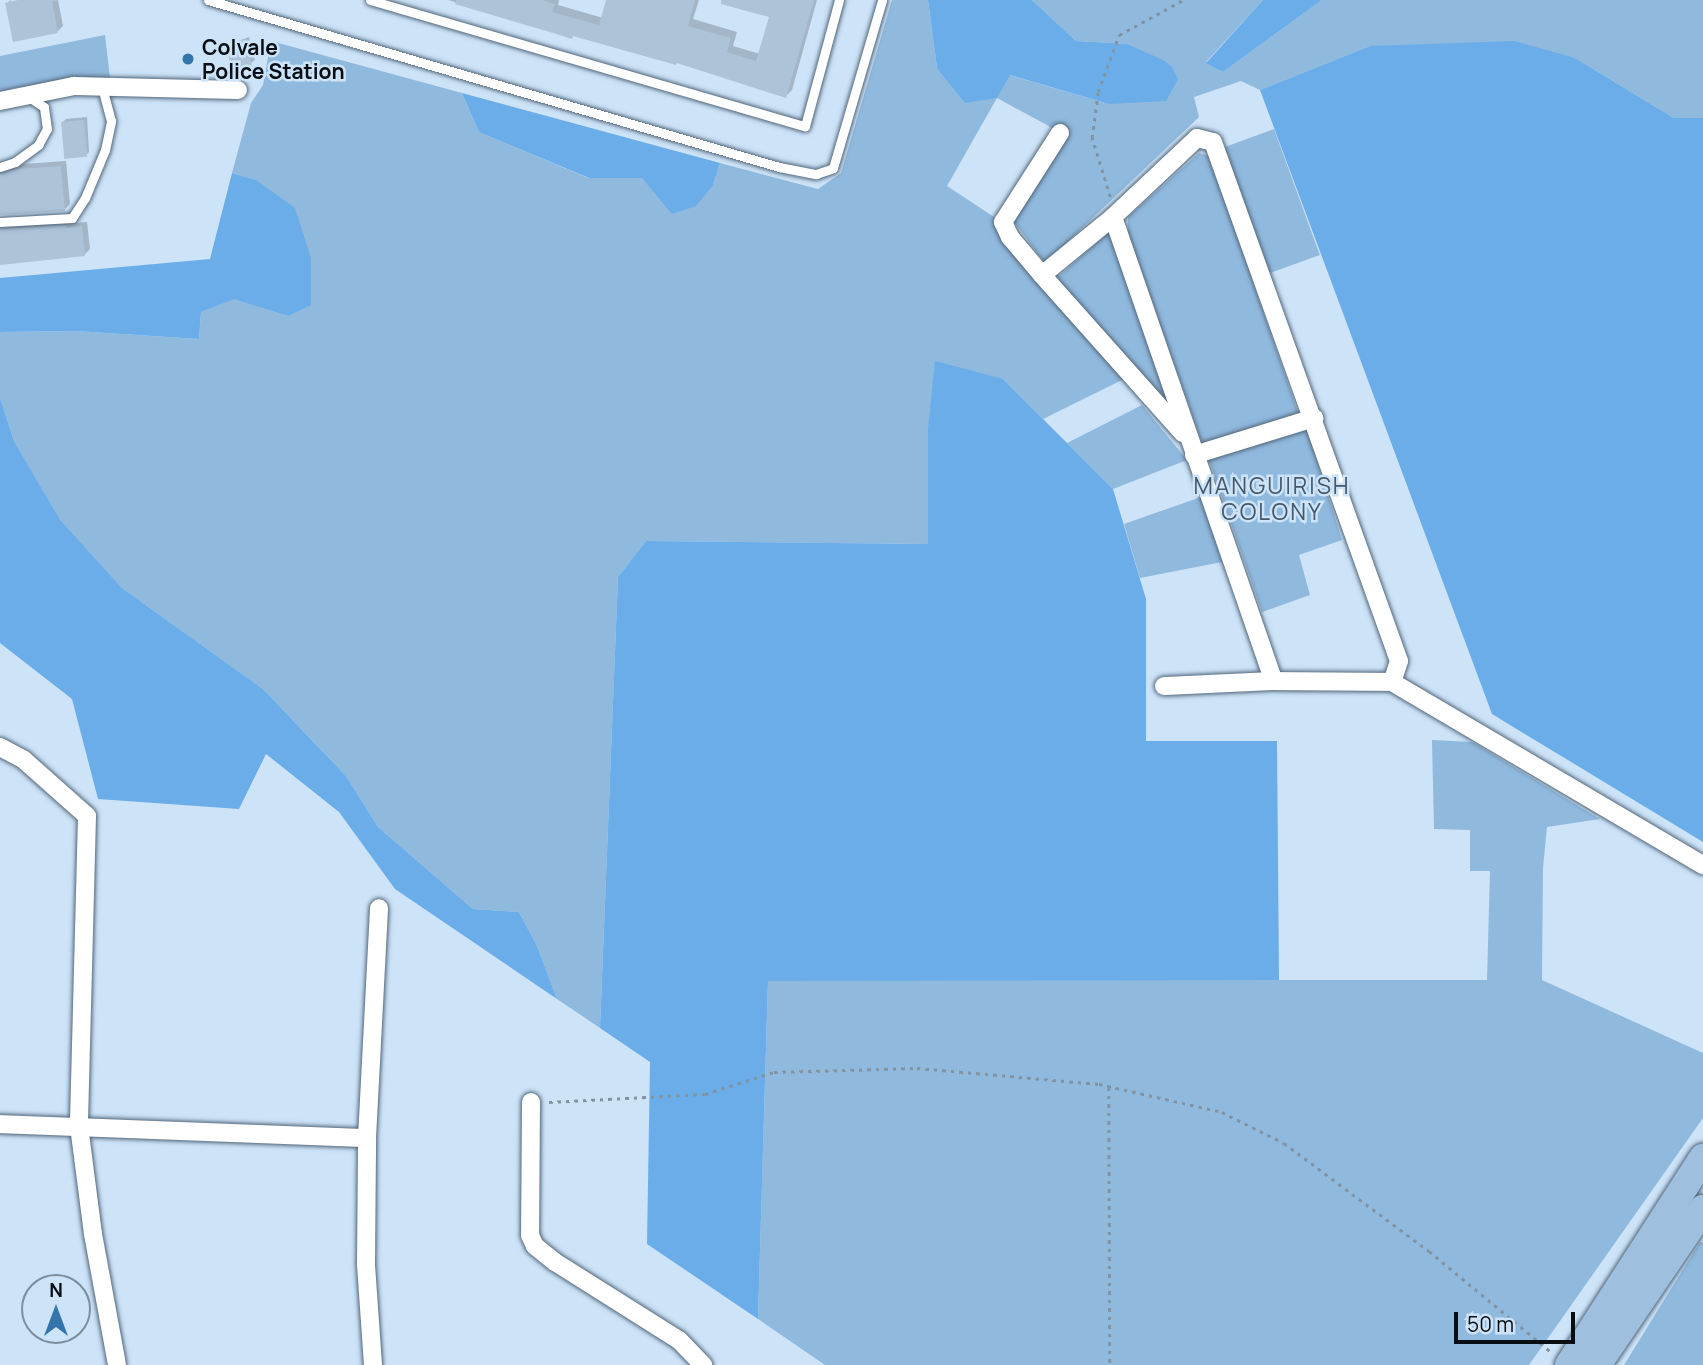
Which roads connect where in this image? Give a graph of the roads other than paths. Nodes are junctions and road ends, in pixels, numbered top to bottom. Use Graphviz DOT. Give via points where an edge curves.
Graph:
graph roads {
  1 [pos="208,0"];
  2 [pos="370,0"];
  3 [pos="839,0"];
  4 [pos="882,0"];
  5 [pos="102,87"];
  6 [pos="238,90"];
  7 [pos="27,96"];
  8 [pos="0,101"];
  9 [pos="1060,133"];
  10 [pos="0,167"];
  11 [pos="1113,217"];
  12 [pos="0,222"];
  13 [pos="1042,275"];
  14 [pos="1314,418"];
  15 [pos="1188,438"];
  16 [pos="1194,455"];
  17 [pos="1274,681"];
  18 [pos="1392,682"];
  19 [pos="1164,686"];
  20 [pos="0,747"];
  21 [pos="1703,865"];
  22 [pos="379,908"];
  23 [pos="531,1102"];
  24 [pos="0,1124"];
  25 [pos="79,1126"];
  26 [pos="367,1138"];
  27 [pos="1703,1158"];
  28 [pos="1703,1209"];
  29 [pos="1563,1361"];
  30 [pos="117,1365"];
  31 [pos="373,1365"];
  32 [pos="703,1365"];
  33 [pos="1597,1365"];
  1 -- 4 [label="lane" via="779,167 816,173 832,168"];
  2 -- 3 [label="lane" via="806,126"];
  5 -- 6 [label="street"];
  5 -- 7 [label="street" via="74,86"];
  5 -- 12 [label="lane" via="111,121 105,150 72,218"];
  7 -- 8 [label="street"];
  7 -- 10 [label="lane" via="44,107 47,129 38,145"];
  9 -- 13 [label="street" via="1003,222"];
  11 -- 13 [label="street"];
  11 -- 14 [label="street" via="1197,138 1213,142"];
  11 -- 15 [label="street"];
  13 -- 15 [label="street"];
  14 -- 16 [label="street"];
  14 -- 18 [label="street" via="1399,661"];
  15 -- 16 [label="street"];
  16 -- 17 [label="street"];
  17 -- 18 [label="street"];
  17 -- 19 [label="street"];
  18 -- 21 [label="street"];
  20 -- 25 [label="street" via="24,760 87,816"];
  22 -- 26 [label="street"];
  23 -- 32 [label="street" via="530,1235 535,1246 679,1340"];
  24 -- 25 [label="street"];
  25 -- 26 [label="street"];
  25 -- 30 [label="street"];
  26 -- 31 [label="street" via="366,1264"];
  27 -- 29 [label="main road"];
  28 -- 33 [label="main road"];
}
